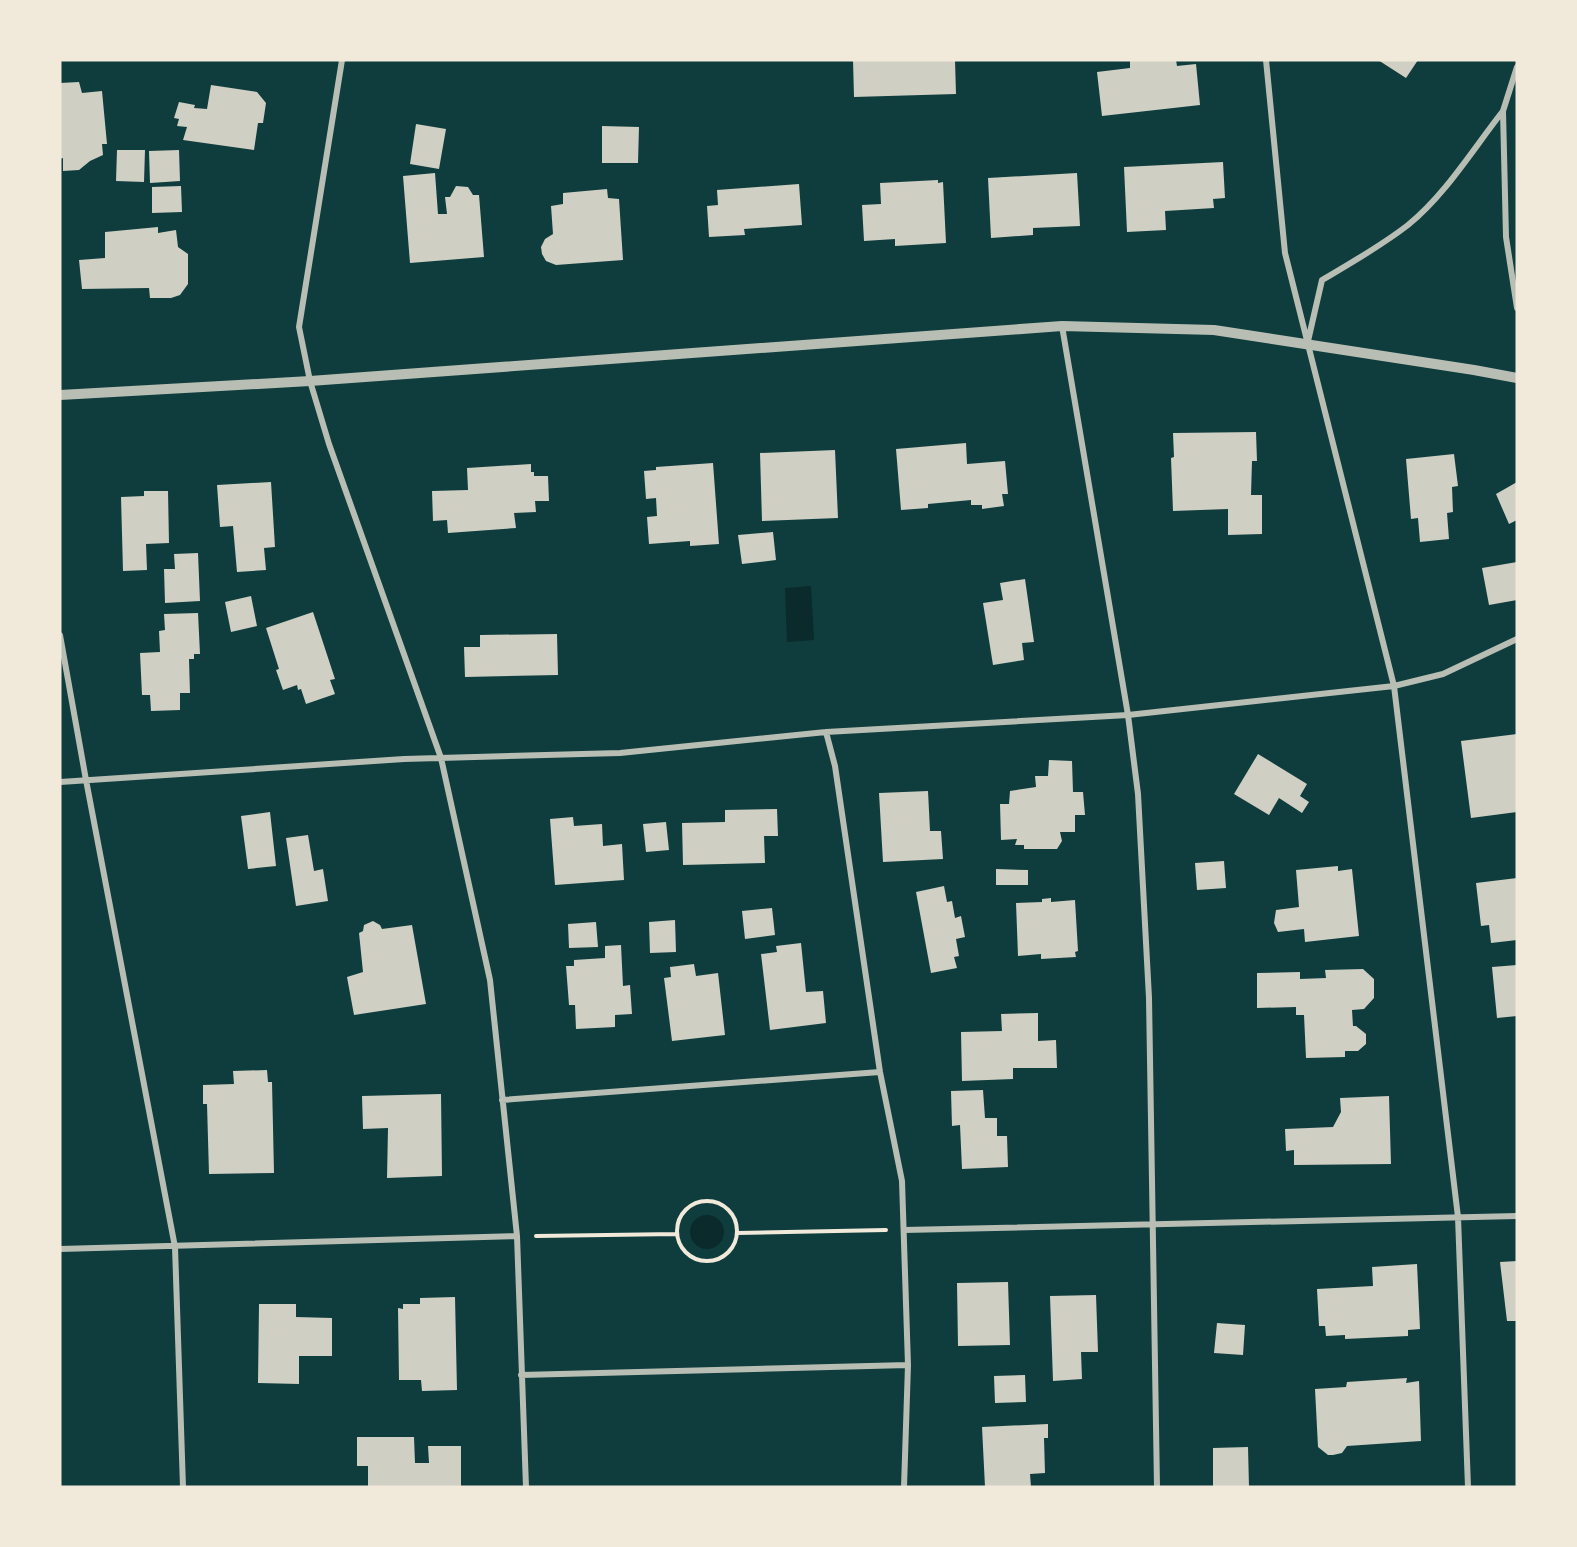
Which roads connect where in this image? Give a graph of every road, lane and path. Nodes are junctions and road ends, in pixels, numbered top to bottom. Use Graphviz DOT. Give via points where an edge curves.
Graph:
graph roads {
  1 [pos="342,60"];
  2 [pos="1266,60"];
  3 [pos="1517,67"];
  4 [pos="1503,111"];
  5 [pos="1517,308"];
  6 [pos="1062,326"];
  7 [pos="1308,345"];
  8 [pos="1517,378"];
  9 [pos="310,381"];
  10 [pos="60,395"];
  11 [pos="60,634"];
  12 [pos="1517,639"];
  13 [pos="1394,686"];
  14 [pos="1128,715"];
  15 [pos="826,732"];
  16 [pos="441,758"];
  17 [pos="86,780"];
  18 [pos="60,782"];
  19 [pos="880,1072"];
  20 [pos="502,1100"];
  21 [pos="1517,1216"];
  22 [pos="1458,1217"];
  23 [pos="1153,1225"];
  24 [pos="904,1230"];
  25 [pos="737,1233"];
  26 [pos="676,1234"];
  27 [pos="517,1236"];
  28 [pos="175,1247"];
  29 [pos="60,1249"];
  30 [pos="908,1365"];
  31 [pos="521,1375"];
  32 [pos="183,1487"];
  33 [pos="526,1487"];
  34 [pos="904,1487"];
  35 [pos="1157,1487"];
  36 [pos="1468,1487"];
  1 -- 9 [label="street" via="299,327"];
  2 -- 7 [label="street" via="1285,253"];
  3 -- 4 [label="street"];
  4 -- 5 [label="street" via="1506,237"];
  4 -- 7 [label="street" via="1446,186 1409,224 1322,280"];
  6 -- 7 [label="street" via="1214,330"];
  6 -- 9 [label="street"];
  6 -- 14 [label="street"];
  7 -- 8 [label="street"];
  7 -- 13 [label="street"];
  9 -- 10 [label="street"];
  9 -- 16 [label="street"];
  11 -- 17 [label="street"];
  12 -- 13 [label="street" via="1443,674"];
  13 -- 14 [label="street"];
  13 -- 22 [label="street"];
  14 -- 15 [label="street"];
  14 -- 23 [label="street" via="1138,794 1149,998"];
  15 -- 16 [label="street" via="620,753"];
  15 -- 19 [label="street" via="835,766"];
  16 -- 17 [label="street"];
  16 -- 20 [label="street" via="490,980"];
  17 -- 18 [label="street"];
  17 -- 28 [label="street"];
  19 -- 20 [label="street"];
  19 -- 24 [label="street" via="902,1181"];
  20 -- 27 [label="street"];
  21 -- 22 [label="street"];
  22 -- 23 [label="street"];
  22 -- 36 [label="street"];
  23 -- 24 [label="street"];
  23 -- 35 [label="street"];
  24 -- 25 [label="path"];
  24 -- 30 [label="street"];
  25 -- 26 [label="path" via="729,1251 712,1261 702,1261 685,1252"];
  25 -- 26 [label="path" via="732,1214 716,1202 706,1201 696,1203 681,1215"];
  26 -- 27 [label="path"];
  27 -- 28 [label="street"];
  27 -- 31 [label="street"];
  28 -- 29 [label="street"];
  28 -- 32 [label="street"];
  30 -- 31 [label="street"];
  30 -- 34 [label="street"];
  31 -- 33 [label="street"];
}
